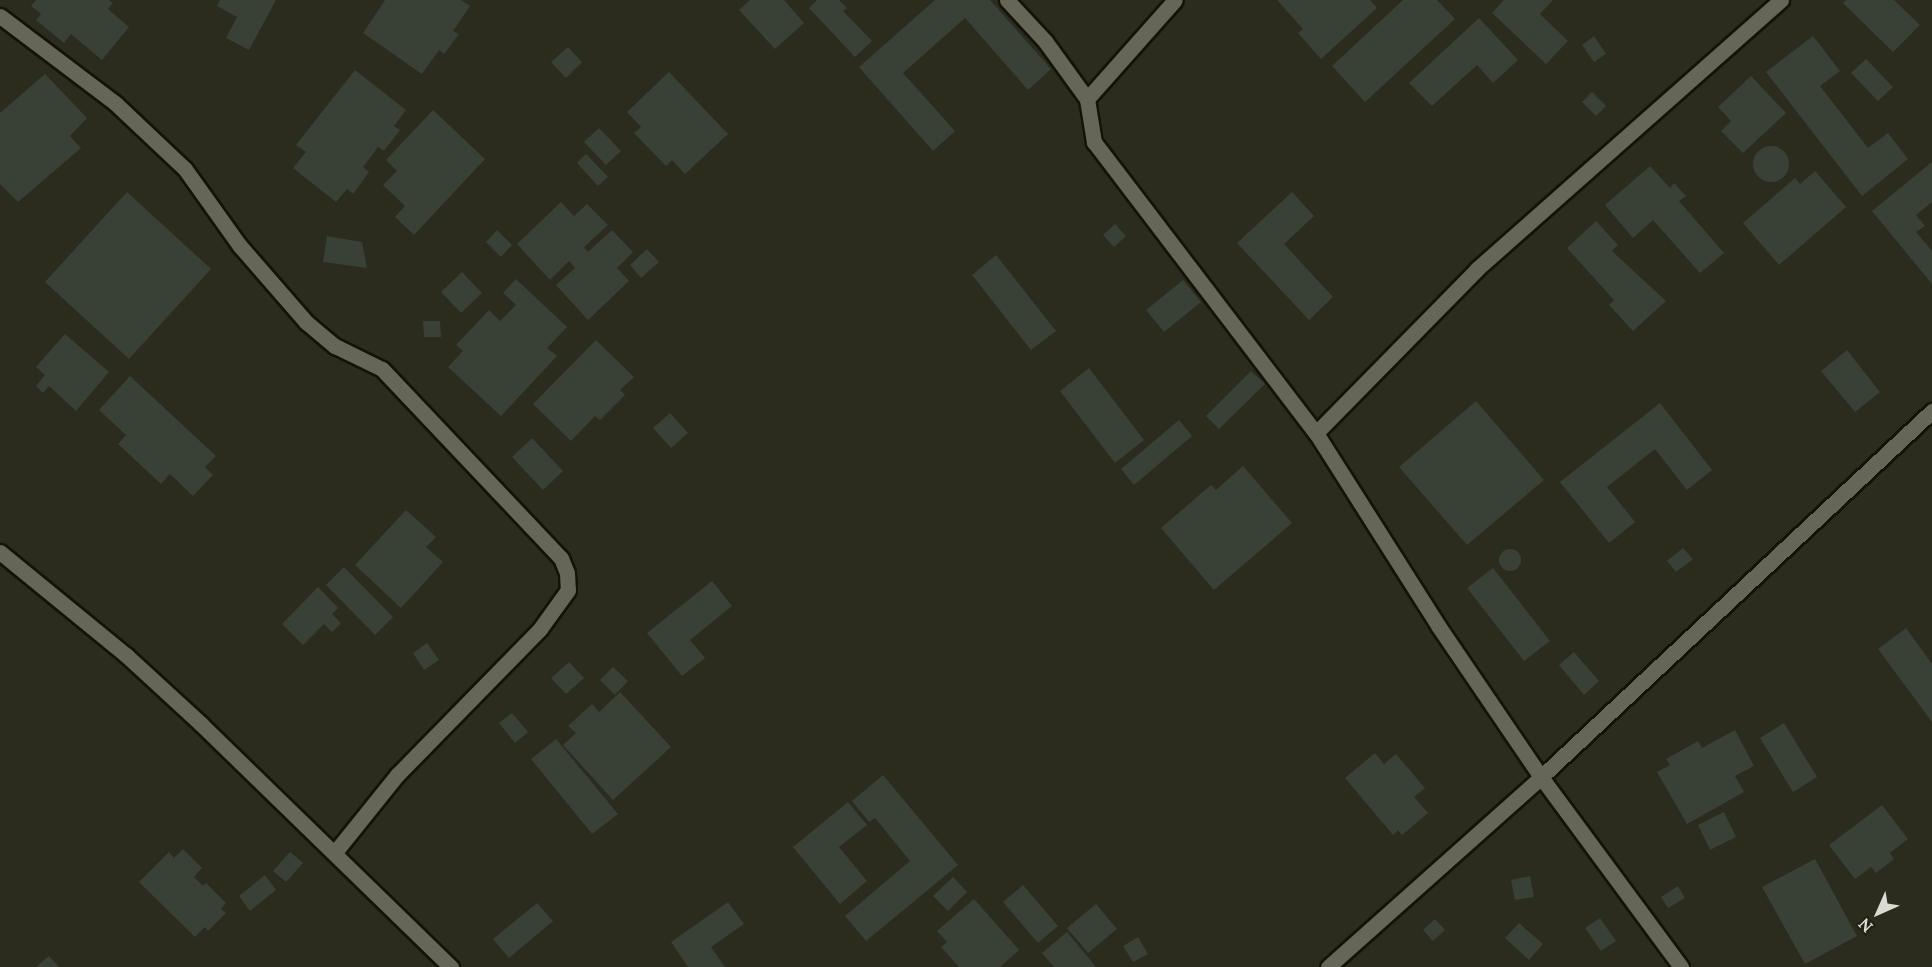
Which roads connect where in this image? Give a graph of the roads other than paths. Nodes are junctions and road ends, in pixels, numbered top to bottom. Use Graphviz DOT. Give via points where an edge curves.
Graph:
graph roads {
  1 [pos="1007,0"];
  2 [pos="1175,0"];
  3 [pos="1781,0"];
  4 [pos="0,15"];
  5 [pos="1087,99"];
  6 [pos="1932,411"];
  7 [pos="1316,433"];
  8 [pos="0,552"];
  9 [pos="1541,777"];
  10 [pos="336,851"];
  11 [pos="451,967"];
  12 [pos="1328,967"];
  13 [pos="1681,967"];
  1 -- 5 [label="street" via="1045,41"];
  2 -- 5 [label="street"];
  3 -- 7 [label="street" via="1477,269"];
  4 -- 10 [label="street" via="115,103 184,169 240,246 306,322 335,346 382,369 564,566 568,590 540,629 398,775"];
  5 -- 7 [label="street" via="1094,142"];
  6 -- 9 [label="street"];
  7 -- 9 [label="street" via="1439,627"];
  8 -- 10 [label="street" via="126,655"];
  9 -- 12 [label="street"];
  9 -- 13 [label="street"];
  10 -- 11 [label="street"];
}
